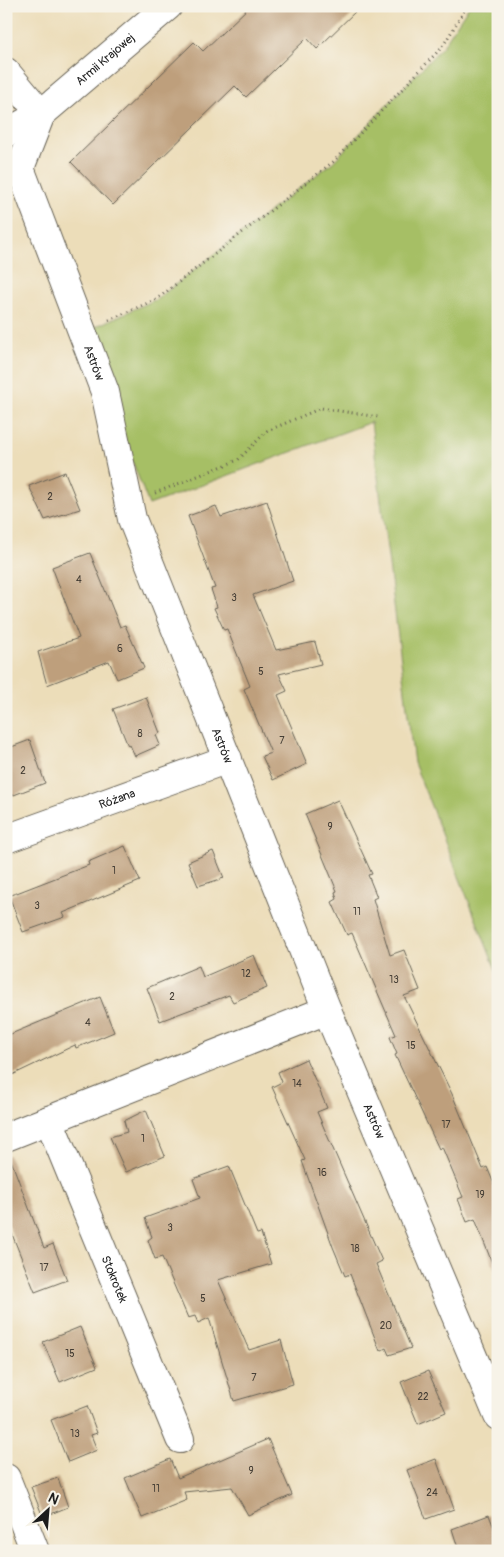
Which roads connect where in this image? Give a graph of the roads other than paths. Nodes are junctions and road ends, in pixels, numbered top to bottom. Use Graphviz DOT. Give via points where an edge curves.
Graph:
graph roads {
  1 [pos="168,6"];
  2 [pos="6,72"];
  3 [pos="41,114"];
  4 [pos="6,133"];
  5 [pos="228,760"];
  6 [pos="6,839"];
  7 [pos="328,1010"];
  8 [pos="49,1120"];
  9 [pos="6,1137"];
  10 [pos="498,1416"];
  11 [pos="180,1439"];
  12 [pos="6,1478"];
  13 [pos="36,1551"];
  1 -- 3 [label="street, Armii Krajowej"];
  2 -- 3 [label="street"];
  3 -- 4 [label="street, Armii Krajowej"];
  3 -- 5 [label="street, Astrów" via="20,168 105,392 132,519"];
  5 -- 6 [label="street, Różana"];
  5 -- 7 [label="street, Astrów"];
  7 -- 8 [label="street"];
  7 -- 10 [label="street, Astrów"];
  8 -- 9 [label="street"];
  8 -- 11 [label="street, Stokrotek"];
  12 -- 13 [label="street"];
}
